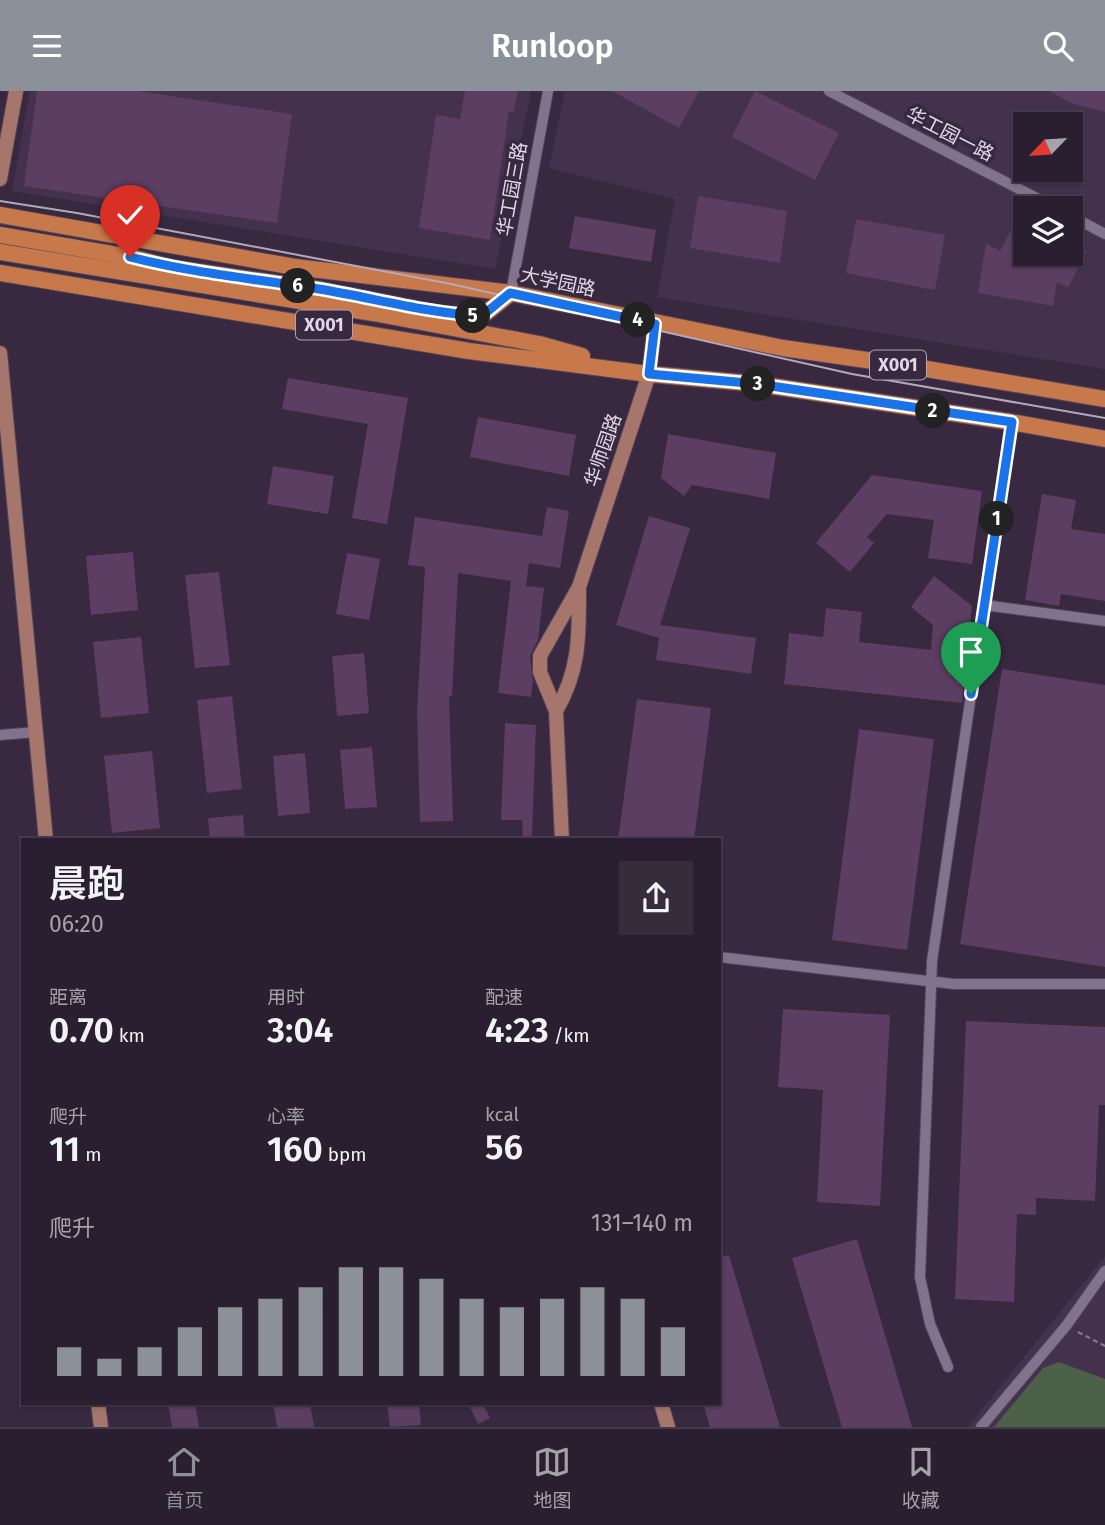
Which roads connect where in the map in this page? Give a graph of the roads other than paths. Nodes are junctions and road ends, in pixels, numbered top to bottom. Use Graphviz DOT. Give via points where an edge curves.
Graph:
graph roads {
  1 [pos="16,91"];
  2 [pos="548,91"];
  3 [pos="829,91"];
  4 [pos="0,179"];
  5 [pos="1033,196"];
  6 [pos="0,215"];
  7 [pos="1083,222"];
  8 [pos="1105,234"];
  9 [pos="0,235"];
  10 [pos="0,252"];
  11 [pos="0,273"];
  12 [pos="510,293"];
  13 [pos="427,318"];
  14 [pos="655,324"];
  15 [pos="0,353"];
  16 [pos="649,374"];
  17 [pos="1105,400"];
  18 [pos="1012,422"];
  19 [pos="1105,439"];
  20 [pos="579,587"];
  21 [pos="984,605"];
  22 [pos="1105,621"];
  23 [pos="556,711"];
  24 [pos="36,732"];
  25 [pos="0,735"];
  26 [pos="46,838"];
  27 [pos="562,838"];
  28 [pos="721,957"];
  29 [pos="931,982"];
  30 [pos="1105,984"];
  31 [pos="1105,1271"];
  32 [pos="948,1367"];
  33 [pos="98,1405"];
  34 [pos="662,1405"];
  35 [pos="101,1427"];
  36 [pos="668,1427"];
  37 [pos="981,1427"];
  1 -- 4 [label="main road"];
  2 -- 12 [label="street, 华工园三路"];
  3 -- 5 [label="street, 华工园一路"];
  6 -- 12 [label="main road, 大学园路 / X001" via="296,267"];
  7 -- 8 [label="street"];
  9 -- 13 [label="main road" via="173,268 321,289"];
  10 -- 13 [label="main road, X001"];
  11 -- 16 [label="main road, X001" via="469,351"];
  12 -- 13 [label="main road" via="482,316"];
  12 -- 14 [label="main road, 大学园路 / X001"];
  13 -- 16 [label="main road"];
  14 -- 16 [label="main road, 华师园路"];
  14 -- 17 [label="main road, 大学园路 / X001"];
  15 -- 24 [label="main road"];
  16 -- 18 [label="main road, X001" via="758,384"];
  16 -- 20 [label="main road, 华师园路"];
  18 -- 19 [label="main road, X001"];
  18 -- 21 [label="street"];
  20 -- 23 [label="main road" via="576,664 568,692"];
  20 -- 23 [label="main road" via="540,656 540,671"];
  21 -- 22 [label="street"];
  21 -- 29 [label="street"];
  23 -- 27 [label="main road"];
  24 -- 25 [label="street"];
  24 -- 26 [label="main road"];
  28 -- 29 [label="street"];
  29 -- 30 [label="street"];
  29 -- 32 [label="street" via="920,1277 930,1324"];
  31 -- 37 [label="street"];
  33 -- 35 [label="main road"];
  34 -- 36 [label="main road"];
}
